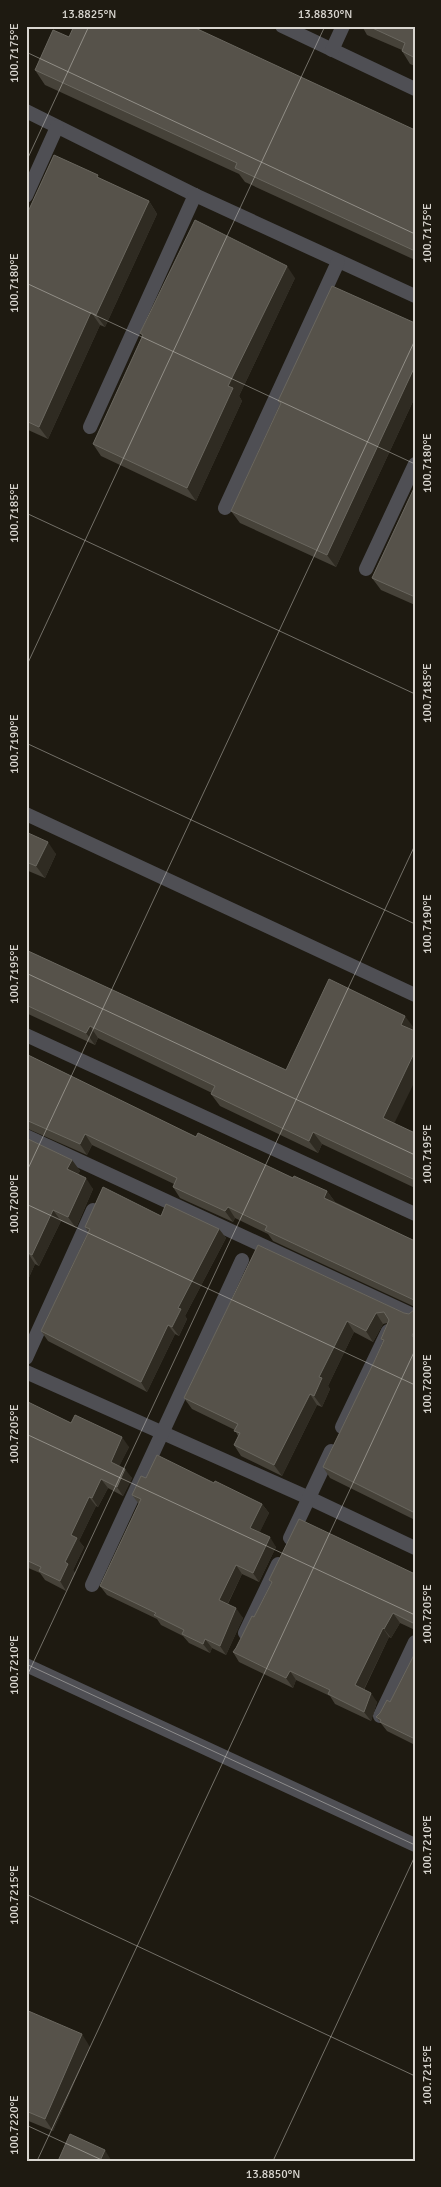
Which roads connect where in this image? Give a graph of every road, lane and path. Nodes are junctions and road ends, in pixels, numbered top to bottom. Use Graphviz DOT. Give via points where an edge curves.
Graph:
graph roads {
  1 [pos="282,26"];
  2 [pos="343,26"];
  3 [pos="332,50"];
  4 [pos="415,89"];
  5 [pos="26,111"];
  6 [pos="57,127"];
  7 [pos="195,194"];
  8 [pos="26,196"];
  9 [pos="338,262"];
  10 [pos="415,296"];
  11 [pos="90,427"];
  12 [pos="415,464"];
  13 [pos="225,508"];
  14 [pos="366,569"];
  15 [pos="26,814"];
  16 [pos="415,995"];
  17 [pos="26,1035"];
  18 [pos="26,1136"];
  19 [pos="98,1198"];
  20 [pos="415,1214"];
  21 [pos="242,1260"];
  22 [pos="415,1316"];
  23 [pos="388,1331"];
  24 [pos="26,1358"];
  25 [pos="26,1372"];
  26 [pos="163,1432"];
  27 [pos="309,1498"];
  28 [pos="415,1548"];
  29 [pos="92,1585"];
  30 [pos="415,1642"];
  31 [pos="239,1646"];
  32 [pos="26,1665"];
  33 [pos="379,1719"];
  34 [pos="415,1845"];
  1 -- 3 [label="street"];
  2 -- 3 [label="street"];
  3 -- 4 [label="street"];
  5 -- 6 [label="street"];
  6 -- 7 [label="street"];
  6 -- 8 [label="street"];
  7 -- 9 [label="street"];
  7 -- 11 [label="street"];
  9 -- 10 [label="street"];
  9 -- 13 [label="street"];
  12 -- 14 [label="street"];
  15 -- 16 [label="street"];
  17 -- 20 [label="street"];
  18 -- 22 [label="street"];
  19 -- 24 [label="street"];
  21 -- 26 [label="street"];
  23 -- 27 [label="street"];
  25 -- 26 [label="street"];
  26 -- 27 [label="street"];
  26 -- 29 [label="street"];
  27 -- 28 [label="street"];
  27 -- 31 [label="street"];
  30 -- 33 [label="street"];
  32 -- 34 [label="street"];
}
